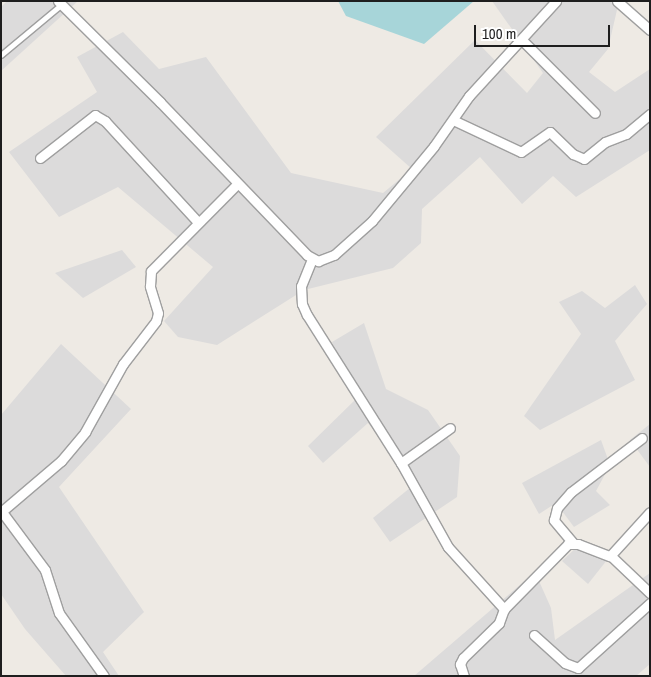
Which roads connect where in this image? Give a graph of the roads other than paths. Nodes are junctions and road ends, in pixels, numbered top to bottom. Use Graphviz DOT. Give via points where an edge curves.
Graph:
graph roads {
  1 [pos="556,1"];
  2 [pos="617,1"];
  3 [pos="60,3"];
  4 [pos="650,30"];
  5 [pos="522,40"];
  6 [pos="1,55"];
  7 [pos="595,113"];
  8 [pos="650,114"];
  9 [pos="453,120"];
  10 [pos="40,158"];
  11 [pos="237,184"];
  12 [pos="198,222"];
  13 [pos="312,259"];
  14 [pos="450,428"];
  15 [pos="642,438"];
  16 [pos="400,463"];
  17 [pos="1,512"];
  18 [pos="650,512"];
  19 [pos="572,543"];
  20 [pos="611,556"];
  21 [pos="650,593"];
  22 [pos="650,603"];
  23 [pos="504,609"];
  24 [pos="534,635"];
  25 [pos="104,676"];
  26 [pos="464,676"];
  1 -- 5 [label="street"];
  2 -- 4 [label="street"];
  3 -- 6 [label="lane"];
  3 -- 11 [label="street"];
  5 -- 7 [label="street"];
  5 -- 9 [label="street" via="470,96"];
  8 -- 9 [label="street" via="626,134 605,142 584,159 578,158 550,132 521,152"];
  9 -- 13 [label="street" via="362,230 334,255 318,261"];
  10 -- 12 [label="street" via="90,118 100,118"];
  11 -- 12 [label="street"];
  11 -- 13 [label="street"];
  12 -- 17 [label="street" via="151,271 150,286 158,313 156,321 123,364 99,412 61,461"];
  13 -- 16 [label="street" via="302,286 302,304"];
  14 -- 16 [label="street"];
  15 -- 19 [label="street" via="571,492 557,508 554,520"];
  16 -- 23 [label="street" via="448,547"];
  17 -- 25 [label="street" via="45,570 59,613"];
  18 -- 20 [label="street"];
  19 -- 20 [label="street"];
  19 -- 23 [label="street" via="564,547"];
  20 -- 21 [label="street"];
  22 -- 24 [label="street" via="578,668 565,663"];
  23 -- 26 [label="street" via="499,623 463,658 460,664"];
}
